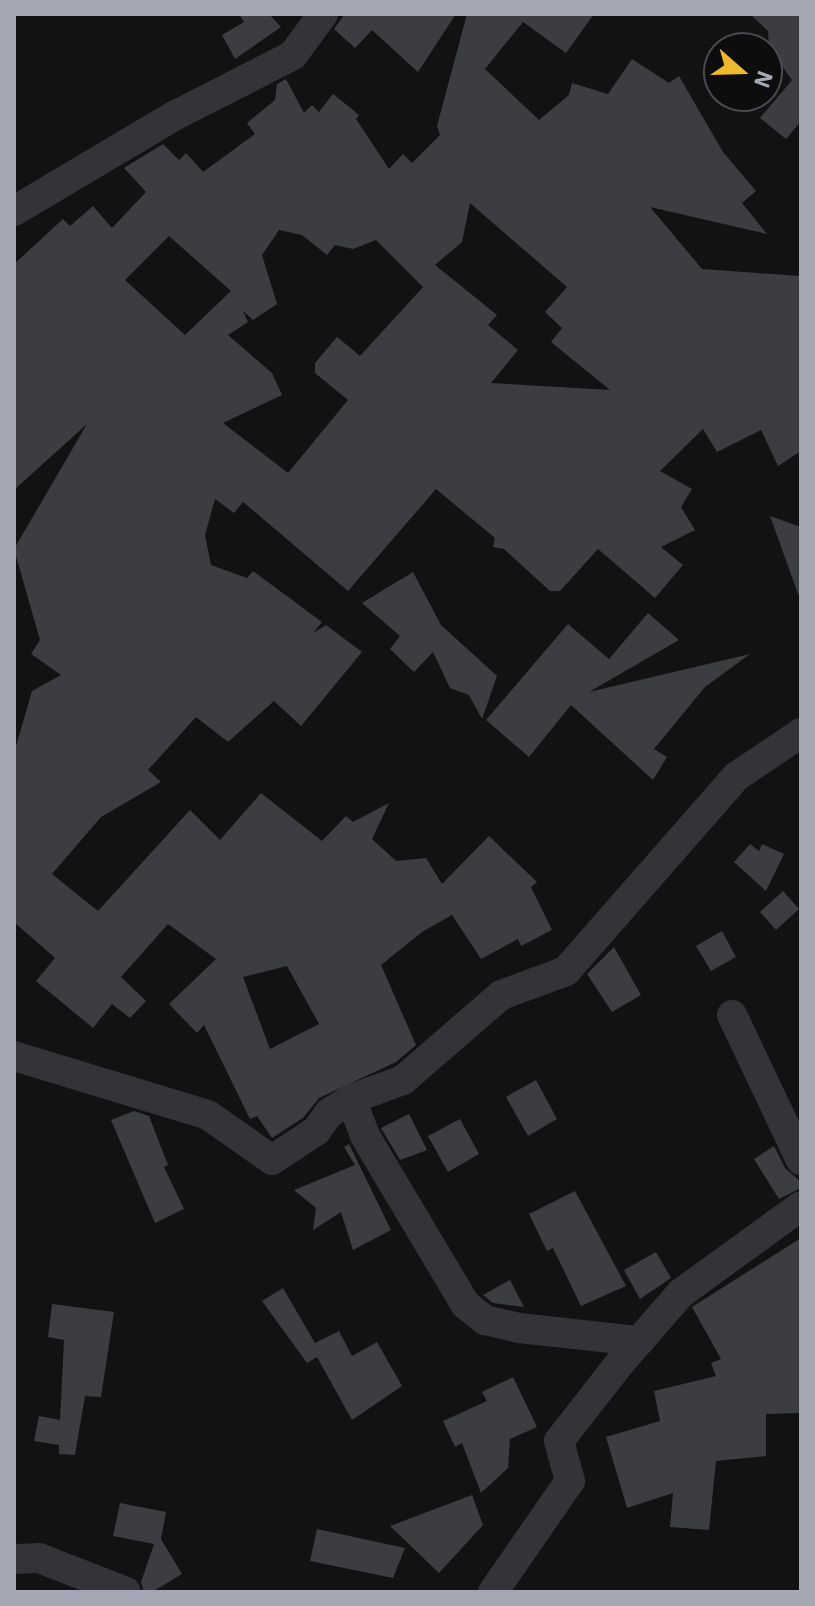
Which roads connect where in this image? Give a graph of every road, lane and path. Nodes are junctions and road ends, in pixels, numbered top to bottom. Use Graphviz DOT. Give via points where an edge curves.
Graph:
graph roads {
  1 [pos="323,14"];
  2 [pos="14,211"];
  3 [pos="801,733"];
  4 [pos="732,1015"];
  5 [pos="14,1056"];
  6 [pos="351,1099"];
  7 [pos="801,1160"];
  8 [pos="801,1206"];
  9 [pos="639,1341"];
  10 [pos="14,1559"];
  11 [pos="126,1592"];
  12 [pos="493,1592"];
  1 -- 2 [label="street" via="293,55 176,115"];
  3 -- 6 [label="street" via="737,776 566,971 501,995 403,1080"];
  4 -- 7 [label="street"];
  5 -- 6 [label="street" via="208,1115 272,1160"];
  6 -- 9 [label="street" via="365,1136 465,1304 485,1320 519,1328 586,1340"];
  8 -- 9 [label="street" via="681,1293"];
  9 -- 12 [label="street" via="559,1441 570,1481"];
  10 -- 11 [label="street" via="39,1558"];
}
